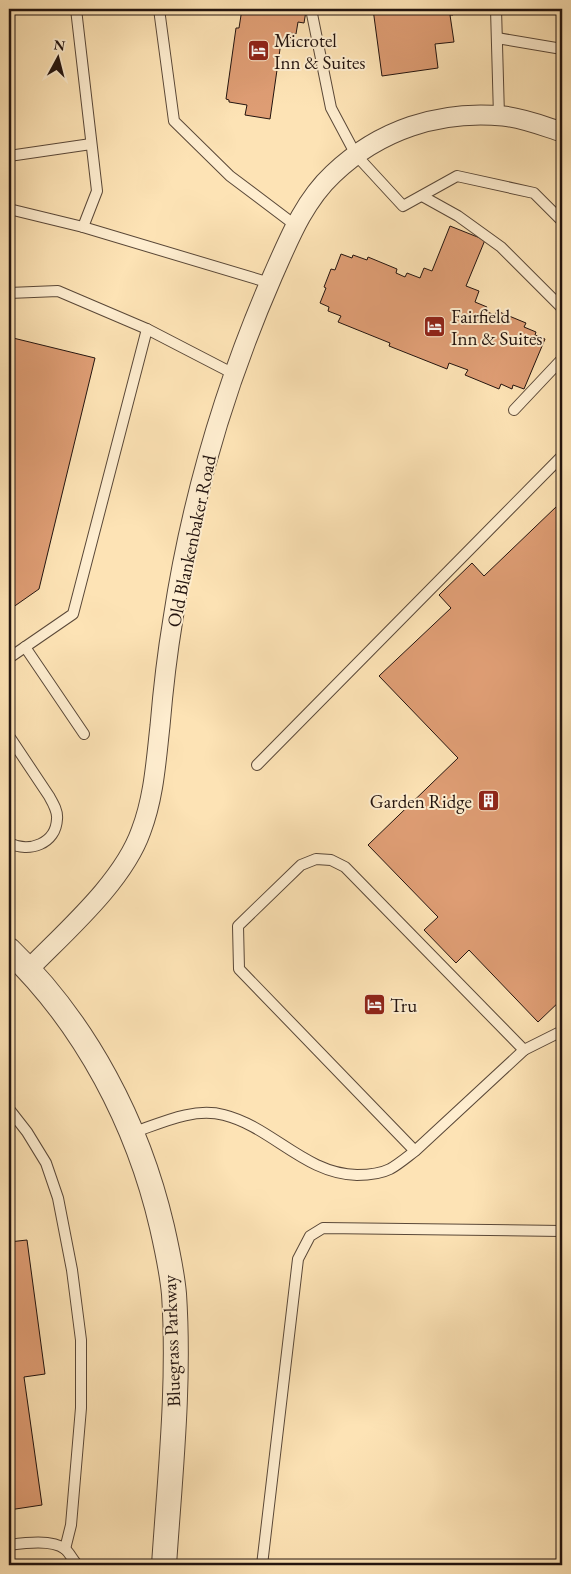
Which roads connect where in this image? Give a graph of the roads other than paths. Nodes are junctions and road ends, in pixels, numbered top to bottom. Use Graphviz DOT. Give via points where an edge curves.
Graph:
graph roads {
  1 [pos="76,9"];
  2 [pos="159,9"];
  3 [pos="311,9"];
  4 [pos="496,9"];
  5 [pos="497,38"];
  6 [pos="562,49"];
  7 [pos="500,116"];
  8 [pos="562,132"];
  9 [pos="91,144"];
  10 [pos="356,155"];
  11 [pos="9,156"];
  12 [pos="422,196"];
  13 [pos="9,209"];
  14 [pos="562,221"];
  15 [pos="295,225"];
  16 [pos="83,227"];
  17 [pos="270,283"];
  18 [pos="9,293"];
  19 [pos="562,308"];
  20 [pos="147,329"];
  21 [pos="562,359"];
  22 [pos="234,374"];
  23 [pos="514,410"];
  24 [pos="562,456"];
  25 [pos="25,647"];
  26 [pos="9,658"];
  27 [pos="84,734"];
  28 [pos="9,736"];
  29 [pos="257,765"];
  30 [pos="9,843"];
  31 [pos="9,950"];
  32 [pos="29,969"];
  33 [pos="562,1032"];
  34 [pos="524,1050"];
  35 [pos="9,1109"];
  36 [pos="132,1133"];
  37 [pos="415,1151"];
  38 [pos="562,1231"];
  39 [pos="9,1545"];
  40 [pos="65,1549"];
  41 [pos="78,1565"];
  42 [pos="164,1565"];
  43 [pos="262,1565"];
  1 -- 9 [label="lane"];
  2 -- 15 [label="lane" via="174,121 230,176"];
  3 -- 10 [label="lane" via="331,108"];
  4 -- 5 [label="lane"];
  5 -- 6 [label="lane"];
  5 -- 7 [label="lane"];
  7 -- 8 [label="street, Old Blankenbaker Road"];
  7 -- 10 [label="street, Old Blankenbaker Road" via="441,118 396,131"];
  9 -- 11 [label="lane"];
  9 -- 16 [label="lane" via="97,191"];
  10 -- 12 [label="lane" via="403,206"];
  10 -- 15 [label="street, Old Blankenbaker Road" via="315,193"];
  12 -- 14 [label="lane" via="458,176 534,193"];
  12 -- 19 [label="lane" via="458,216 501,247"];
  13 -- 16 [label="lane"];
  15 -- 17 [label="street, Old Blankenbaker Road"];
  16 -- 17 [label="lane"];
  17 -- 22 [label="street, Old Blankenbaker Road"];
  18 -- 20 [label="lane" via="58,291"];
  20 -- 22 [label="lane"];
  20 -- 25 [label="lane" via="73,614"];
  21 -- 23 [label="lane"];
  22 -- 32 [label="street, Old Blankenbaker Road" via="222,405 191,524 173,618 154,780 140,834 108,885"];
  24 -- 29 [label="lane"];
  25 -- 26 [label="lane"];
  25 -- 27 [label="lane"];
  28 -- 30 [label="lane" via="49,796 58,818 55,830 43,842 26,848"];
  31 -- 32 [label="street, Bluegrass Parkway"];
  32 -- 36 [label="street, Bluegrass Parkway" via="62,1009 98,1065"];
  33 -- 34 [label="lane"];
  34 -- 37 [label="lane"];
  34 -- 37 [label="lane" via="344,867 331,860 316,859 301,865 238,926 239,969"];
  35 -- 40 [label="lane" via="28,1132 46,1163 58,1198 81,1340 81,1408 71,1525"];
  36 -- 37 [label="lane" via="200,1113 222,1115 246,1123 320,1167 343,1175 369,1176 389,1170"];
  36 -- 42 [label="street, Bluegrass Parkway" via="156,1200 174,1292 176,1371"];
  38 -- 43 [label="lane" via="323,1228 310,1236 298,1259"];
  39 -- 40 [label="lane" via="31,1542"];
  40 -- 41 [label="lane"];
}
